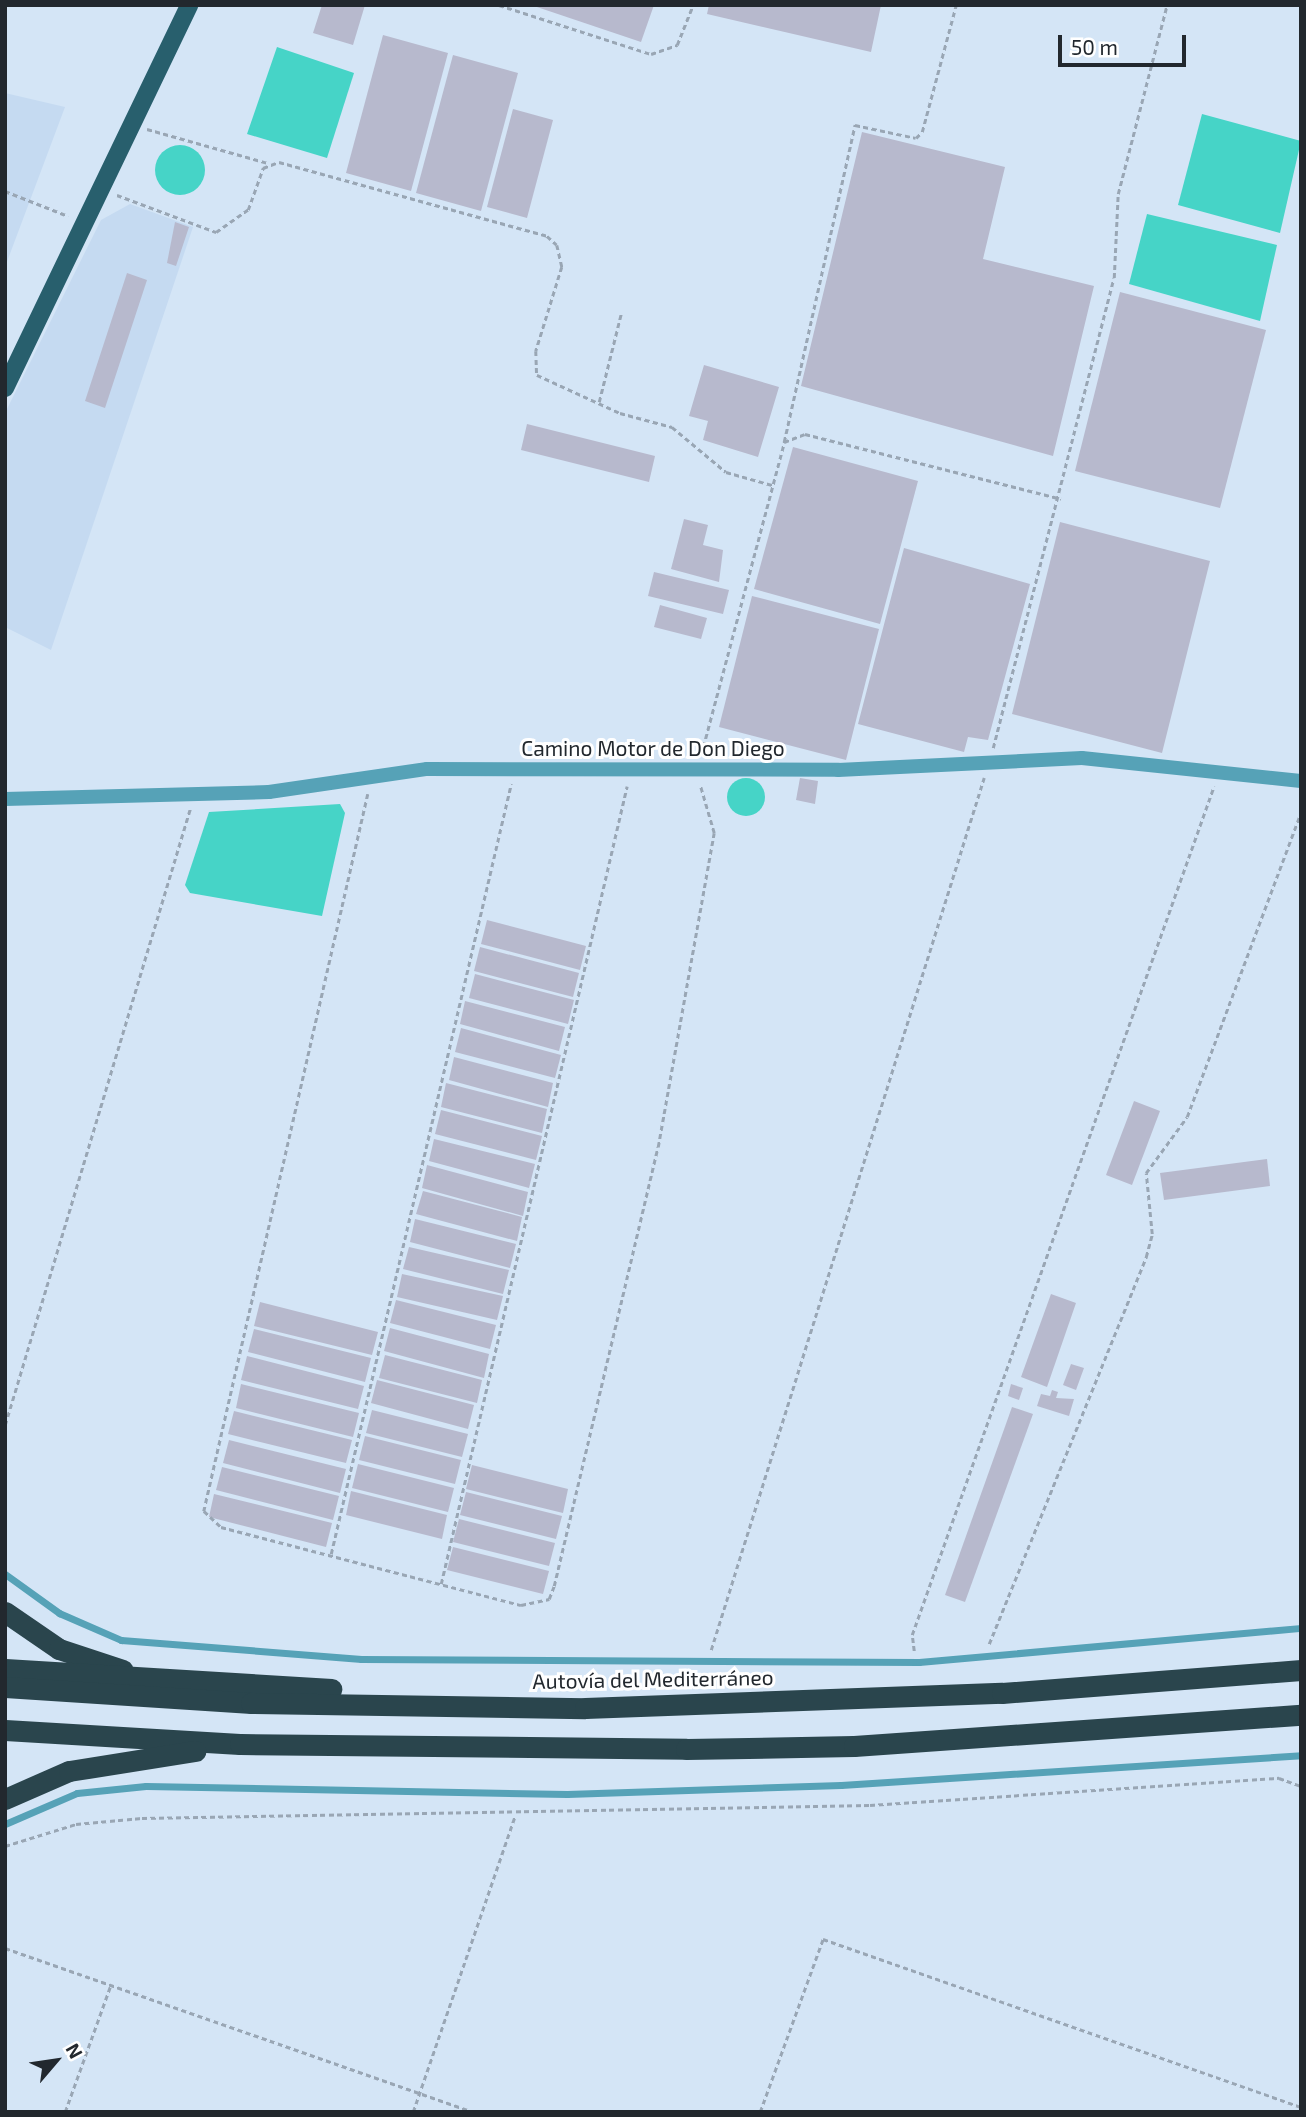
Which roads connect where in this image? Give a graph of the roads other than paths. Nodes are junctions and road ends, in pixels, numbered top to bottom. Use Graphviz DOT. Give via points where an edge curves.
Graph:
graph roads {
  1 [pos="189,5"];
  2 [pos="5,388"];
  3 [pos="1301,781"];
  4 [pos="5,799"];
  5 [pos="5,1574"];
  6 [pos="5,1612"];
  7 [pos="1301,1628"];
  8 [pos="5,1669"];
  9 [pos="1301,1670"];
  10 [pos="148,1679"];
  11 [pos="5,1687"];
  12 [pos="751,1702"];
  13 [pos="1301,1715"];
  14 [pos="5,1730"];
  15 [pos="240,1744"];
  16 [pos="1301,1755"];
  17 [pos="5,1799"];
  18 [pos="5,1824"];
  1 -- 2 [label="main road"];
  3 -- 4 [label="street, Camino Motor de Don Diego" via="1082,758 697,770 514,768 365,776 194,796"];
  5 -- 7 [label="lane" via="59,1613 121,1640 183,1650 361,1659 915,1661"];
  6 -- 10 [label="highway" via="59,1649"];
  8 -- 10 [label="highway"];
  9 -- 12 [label="highway, Autovía del Mediterráneo" via="1002,1693"];
  10 -- 12 [label="highway"];
  11 -- 12 [label="highway, Autovía del Mediterráneo" via="251,1703 585,1708"];
  13 -- 15 [label="highway" via="854,1746"];
  14 -- 15 [label="highway"];
  15 -- 17 [label="highway" via="69,1771"];
  16 -- 18 [label="lane" via="841,1785 567,1794 146,1786 77,1793"];
}
